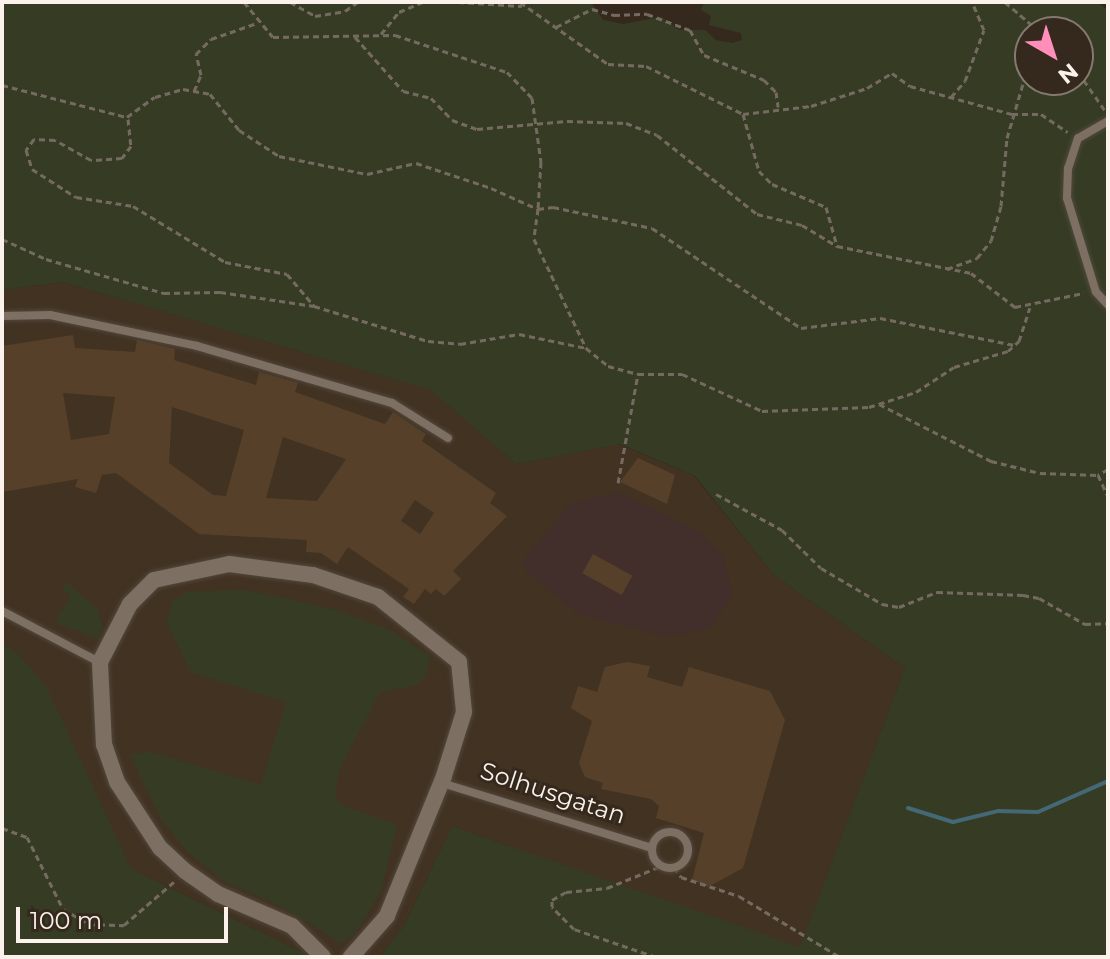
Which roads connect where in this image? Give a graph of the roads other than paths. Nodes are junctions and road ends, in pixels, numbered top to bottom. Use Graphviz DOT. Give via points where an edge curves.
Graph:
graph roads {
  1 [pos="1108,118"];
  2 [pos="1108,305"];
  3 [pos="2,316"];
  4 [pos="448,438"];
  5 [pos="2,611"];
  6 [pos="100,662"];
  7 [pos="441,782"];
  8 [pos="652,848"];
  9 [pos="323,957"];
  10 [pos="351,957"];
  1 -- 2 [label="lane" via="1078,138 1068,168 1067,198 1096,292"];
  3 -- 4 [label="lane" via="50,315 211,350 392,403"];
  5 -- 6 [label="lane"];
  6 -- 7 [label="street, Solhusgatan" via="140,591 174,572 229,564 272,568 313,575 378,597 459,662 464,712"];
  6 -- 9 [label="street" via="104,745 117,782 160,848 218,894 292,926"];
  7 -- 8 [label="lane, Solhusgatan"];
  7 -- 10 [label="street, Solhusgatan" via="387,916"];
  8 -- 8 [label="lane, Solhusgatan" via="665,833 684,839 688,852 674,867 661,866"];
}
